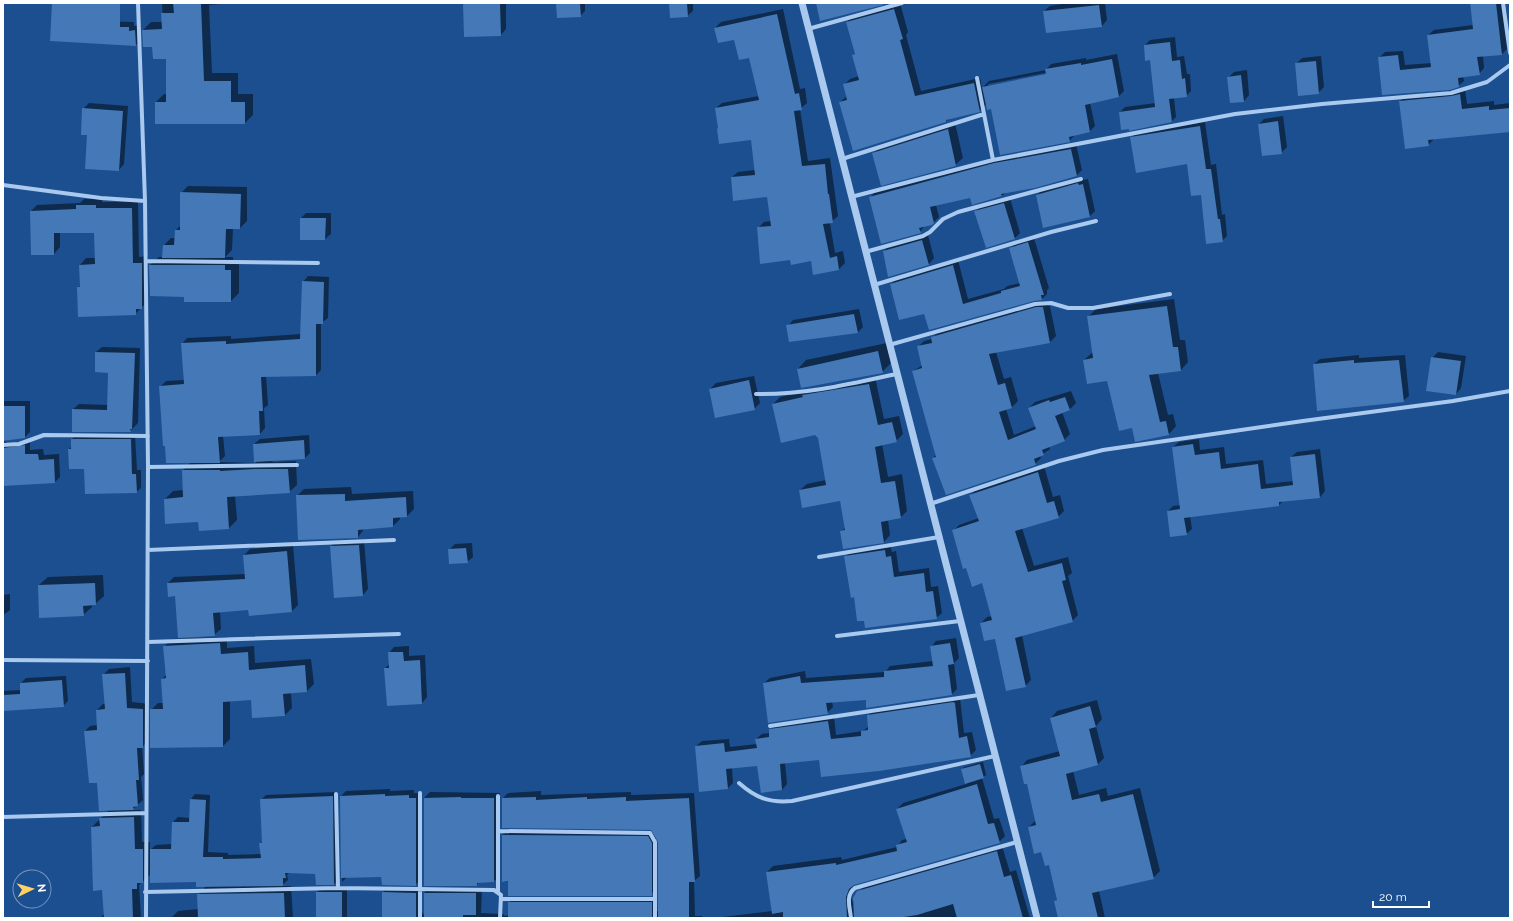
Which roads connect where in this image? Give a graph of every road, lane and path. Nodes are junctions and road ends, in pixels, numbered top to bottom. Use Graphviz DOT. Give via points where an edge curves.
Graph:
graph roads {
  1 [pos="138,3"];
  2 [pos="802,3"];
  3 [pos="902,3"];
  4 [pos="1503,3"];
  5 [pos="808,29"];
  6 [pos="1510,53"];
  7 [pos="1510,65"];
  8 [pos="977,78"];
  9 [pos="984,114"];
  10 [pos="842,160"];
  11 [pos="993,160"];
  12 [pos="1081,179"];
  13 [pos="3,185"];
  14 [pos="851,198"];
  15 [pos="145,201"];
  16 [pos="1096,222"];
  17 [pos="865,252"];
  18 [pos="146,260"];
  19 [pos="318,263"];
  20 [pos="873,285"];
  21 [pos="1170,294"];
  22 [pos="889,345"];
  23 [pos="896,374"];
  24 [pos="1510,391"];
  25 [pos="756,394"];
  26 [pos="148,436"];
  27 [pos="3,444"];
  28 [pos="297,465"];
  29 [pos="148,467"];
  30 [pos="930,505"];
  31 [pos="939,538"];
  32 [pos="394,540"];
  33 [pos="148,550"];
  34 [pos="819,557"];
  35 [pos="960,621"];
  36 [pos="400,634"];
  37 [pos="837,636"];
  38 [pos="148,642"];
  39 [pos="3,660"];
  40 [pos="148,661"];
  41 [pos="979,695"];
  42 [pos="770,726"];
  43 [pos="995,756"];
  44 [pos="739,783"];
  45 [pos="336,794"];
  46 [pos="420,794"];
  47 [pos="498,796"];
  48 [pos="146,814"];
  49 [pos="3,816"];
  50 [pos="499,831"];
  51 [pos="1017,842"];
  52 [pos="338,888"];
  53 [pos="420,888"];
  54 [pos="145,892"];
  55 [pos="498,892"];
  56 [pos="501,899"];
  57 [pos="655,899"];
  58 [pos="146,918"];
  59 [pos="420,918"];
  60 [pos="500,918"];
  61 [pos="655,918"];
  62 [pos="851,918"];
  63 [pos="1037,918"];
  1 -- 15 [label="street"];
  2 -- 5 [label="street"];
  3 -- 5 [label="street"];
  4 -- 6 [label="street"];
  5 -- 10 [label="street"];
  7 -- 11 [label="street" via="1487,82 1450,93 1235,114"];
  8 -- 9 [label="street"];
  9 -- 10 [label="street"];
  9 -- 11 [label="street"];
  10 -- 14 [label="street"];
  11 -- 14 [label="street"];
  12 -- 17 [label="street" via="958,212 943,218 923,236"];
  13 -- 15 [label="street"];
  14 -- 17 [label="street"];
  15 -- 18 [label="street"];
  16 -- 20 [label="street" via="1051,232"];
  17 -- 20 [label="street"];
  18 -- 19 [label="street"];
  18 -- 26 [label="street"];
  20 -- 22 [label="street"];
  21 -- 22 [label="street" via="1093,308 1068,308 1051,303 1036,304"];
  22 -- 23 [label="street"];
  23 -- 25 [label="street" via="812,391 781,395"];
  23 -- 30 [label="street"];
  24 -- 30 [label="street" via="1453,402 1103,450 1052,463"];
  26 -- 27 [label="street" via="44,435 19,444"];
  26 -- 29 [label="street"];
  28 -- 29 [label="street"];
  29 -- 33 [label="street"];
  30 -- 31 [label="street"];
  31 -- 34 [label="street"];
  31 -- 35 [label="street"];
  32 -- 33 [label="street"];
  33 -- 38 [label="street"];
  35 -- 37 [label="street"];
  35 -- 41 [label="street"];
  36 -- 38 [label="street"];
  38 -- 40 [label="street"];
  39 -- 40 [label="street"];
  40 -- 48 [label="street"];
  41 -- 42 [label="street"];
  41 -- 43 [label="street"];
  43 -- 44 [label="street" via="792,801 764,800"];
  43 -- 51 [label="street"];
  45 -- 52 [label="street"];
  46 -- 53 [label="street"];
  47 -- 50 [label="street"];
  48 -- 49 [label="street"];
  48 -- 54 [label="street"];
  50 -- 55 [label="street"];
  50 -- 57 [label="street" via="650,833 655,842"];
  51 -- 62 [label="street" via="855,888 849,893"];
  51 -- 63 [label="street"];
  52 -- 53 [label="street"];
  52 -- 54 [label="street"];
  53 -- 55 [label="street"];
  53 -- 59 [label="street"];
  54 -- 58 [label="street"];
  55 -- 56 [label="street"];
  56 -- 57 [label="street"];
  56 -- 60 [label="street"];
  57 -- 61 [label="street"];
}
